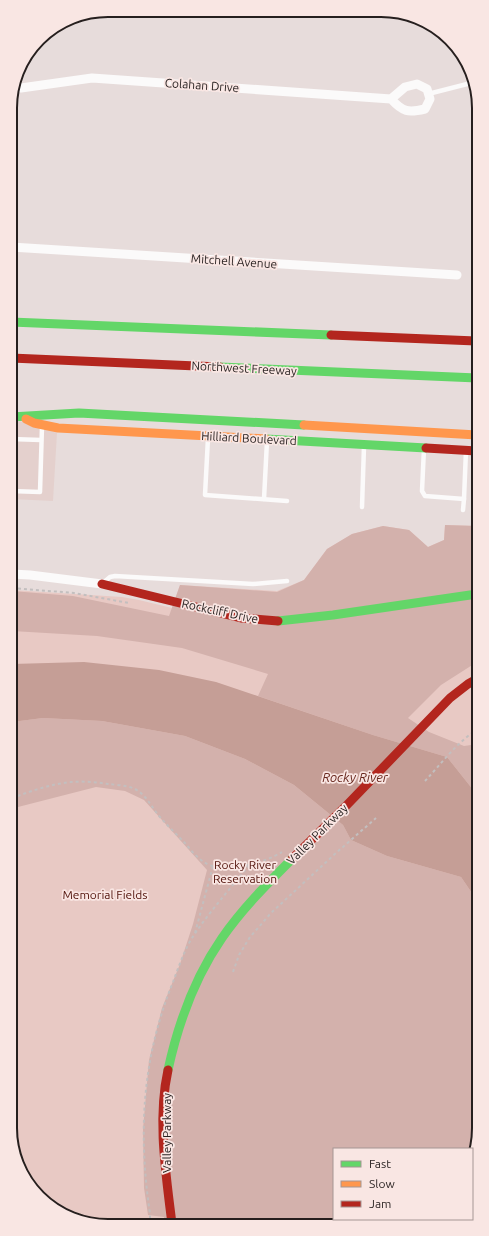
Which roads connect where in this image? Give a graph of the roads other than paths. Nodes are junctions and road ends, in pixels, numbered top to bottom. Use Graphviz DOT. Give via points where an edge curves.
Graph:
graph roads {
  1 [pos="469,84"];
  2 [pos="19,88"];
  3 [pos="428,94"];
  4 [pos="391,99"];
  5 [pos="17,247"];
  6 [pos="457,275"];
  7 [pos="17,322"];
  8 [pos="472,341"];
  9 [pos="17,358"];
  10 [pos="472,378"];
  11 [pos="17,417"];
  12 [pos="23,417"];
  13 [pos="42,424"];
  14 [pos="472,435"];
  15 [pos="208,436"];
  16 [pos="17,439"];
  17 [pos="267,439"];
  18 [pos="42,440"];
  19 [pos="364,445"];
  20 [pos="424,448"];
  21 [pos="466,450"];
  22 [pos="472,451"];
  23 [pos="17,491"];
  24 [pos="264,499"];
  25 [pos="464,499"];
  26 [pos="288,500"];
  27 [pos="362,507"];
  28 [pos="463,510"];
  29 [pos="17,574"];
  30 [pos="287,581"];
  31 [pos="102,584"];
  32 [pos="472,595"];
  33 [pos="472,682"];
  34 [pos="171,1219"];
  1 -- 3 [label="lane"];
  2 -- 4 [label="street, Colahan Drive" via="92,78"];
  3 -- 4 [label="street" via="427,89 417,84 405,87"];
  3 -- 4 [label="street" via="430,99 425,109 412,112 400,108"];
  5 -- 6 [label="street, Mitchell Avenue"];
  7 -- 8 [label="main road"];
  9 -- 10 [label="main road, Northwest Freeway"];
  11 -- 12 [label="main road, Hilliard Boulevard"];
  12 -- 13 [label="main road, Hilliard Boulevard"];
  12 -- 14 [label="main road, Hilliard Boulevard" via="79,413"];
  13 -- 15 [label="main road, Hilliard Boulevard" via="58,428"];
  13 -- 18 [label="lane"];
  15 -- 17 [label="main road, Hilliard Boulevard"];
  15 -- 24 [label="lane" via="205,495"];
  16 -- 18 [label="lane"];
  17 -- 19 [label="main road, Hilliard Boulevard"];
  17 -- 24 [label="lane"];
  18 -- 23 [label="lane" via="40,492"];
  19 -- 20 [label="main road, Hilliard Boulevard"];
  19 -- 27 [label="lane"];
  20 -- 21 [label="main road, Hilliard Boulevard"];
  20 -- 25 [label="lane" via="422,491 425,496"];
  21 -- 22 [label="main road, Hilliard Boulevard"];
  21 -- 25 [label="lane"];
  24 -- 26 [label="lane"];
  25 -- 28 [label="lane"];
  29 -- 31 [label="street, Rockcliff Drive"];
  30 -- 31 [label="lane" via="253,584 115,576"];
  31 -- 32 [label="main road, Rockcliff Drive" via="241,618 274,621"];
  33 -- 34 [label="main road, Valley Parkway" via="450,698 258,893 230,927 200,975 182,1018 165,1088 165,1158"];
}
